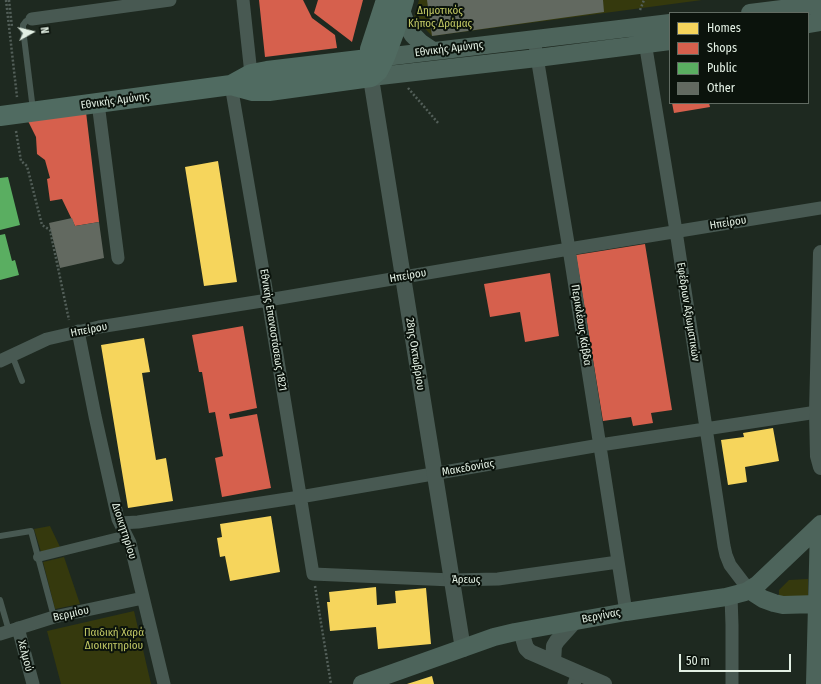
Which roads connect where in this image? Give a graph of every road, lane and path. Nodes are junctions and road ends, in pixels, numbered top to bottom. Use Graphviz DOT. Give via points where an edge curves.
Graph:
graph roads {
  1 [pos="6,0"];
  2 [pos="170,0"];
  3 [pos="243,0"];
  4 [pos="397,3"];
  5 [pos="821,4"];
  6 [pos="758,12"];
  7 [pos="32,20"];
  8 [pos="821,22"];
  9 [pos="669,23"];
  10 [pos="809,24"];
  11 [pos="642,26"];
  12 [pos="534,39"];
  13 [pos="669,41"];
  14 [pos="645,44"];
  15 [pos="433,51"];
  16 [pos="537,58"];
  17 [pos="375,64"];
  18 [pos="251,74"];
  19 [pos="396,74"];
  20 [pos="231,86"];
  21 [pos="98,103"];
  22 [pos="11,112"];
  23 [pos="439,124"];
  24 [pos="821,208"];
  25 [pos="676,231"];
  26 [pos="570,248"];
  27 [pos="821,253"];
  28 [pos="118,258"];
  29 [pos="403,277"];
  30 [pos="268,300"];
  31 [pos="75,332"];
  32 [pos="12,355"];
  33 [pos="0,361"];
  34 [pos="22,381"];
  35 [pos="817,412"];
  36 [pos="707,429"];
  37 [pos="600,445"];
  38 [pos="821,467"];
  39 [pos="435,474"];
  40 [pos="300,497"];
  41 [pos="120,523"];
  42 [pos="820,525"];
  43 [pos="127,535"];
  44 [pos="0,536"];
  45 [pos="38,557"];
  46 [pos="618,562"];
  47 [pos="820,569"];
  48 [pos="313,574"];
  49 [pos="452,580"];
  50 [pos="749,590"];
  51 [pos="731,596"];
  52 [pos="143,598"];
  53 [pos="0,600"];
  54 [pos="817,604"];
  55 [pos="626,612"];
  56 [pos="54,617"];
  57 [pos="575,621"];
  58 [pos="9,631"];
  59 [pos="521,631"];
  60 [pos="463,649"];
  61 [pos="553,662"];
  62 [pos="576,679"];
  63 [pos="817,681"];
  64 [pos="33,684"];
  65 [pos="164,684"];
  66 [pos="331,684"];
  67 [pos="362,684"];
  68 [pos="604,684"];
  69 [pos="732,684"];
  1 -- 22 [label="path"];
  2 -- 7 [label="street"];
  3 -- 18 [label="street"];
  4 -- 15 [label="main road" via="413,34"];
  4 -- 17 [label="main road" via="395,30"];
  5 -- 6 [label="main road"];
  7 -- 22 [label="lane" via="26,21 23,25"];
  8 -- 10 [label="main road"];
  9 -- 11 [label="main road, Εθνικής Αμύνης"];
  11 -- 12 [label="main road, Εθνικής Αμύνης"];
  11 -- 14 [label="street, Εφέδρων Αξιωματικών"];
  12 -- 15 [label="main road, Εθνικής Αμύνης"];
  12 -- 16 [label="street, Περικλέους Κάβδα"];
  13 -- 14 [label="main road, Εθνικής Αμύνης"];
  14 -- 16 [label="main road, Εθνικής Αμύνης"];
  14 -- 25 [label="street, Εφέδρων Αξιωματικών"];
  15 -- 17 [label="main road, Εθνικής Αμύνης"];
  16 -- 19 [label="main road, Εθνικής Αμύνης"];
  16 -- 26 [label="street, Περικλέους Κάβδα"];
  17 -- 18 [label="main road, Εθνικής Αμύνης"];
  17 -- 19 [label="main road, Εθνικής Αμύνης"];
  17 -- 20 [label="main road, Εθνικής Αμύνης" via="269,91 253,91"];
  17 -- 29 [label="street, 28ης Οκτωβρίου"];
  18 -- 20 [label="main road, Εθνικής Αμύνης"];
  19 -- 23 [label="path"];
  20 -- 21 [label="main road, Εθνικής Αμύνης"];
  20 -- 30 [label="street, Εθνικής Επαναστάσεως 1821"];
  21 -- 22 [label="main road, Εθνικής Αμύνης"];
  21 -- 28 [label="street"];
  22 -- 31 [label="path" via="21,161 27,166 42,225 50,230"];
  24 -- 25 [label="street, Ηπείρου"];
  25 -- 26 [label="street, Ηπείρου"];
  25 -- 36 [label="street, Εφέδρων Αξιωματικών"];
  26 -- 29 [label="street, Ηπείρου"];
  26 -- 37 [label="street, Περικλέους Κάβδα"];
  27 -- 35 [label="street"];
  29 -- 30 [label="street, Ηπείρου"];
  29 -- 39 [label="street, 28ης Οκτωβρίου"];
  30 -- 31 [label="street, Ηπείρου"];
  30 -- 40 [label="street, Εθνικής Επαναστάσεως 1821"];
  31 -- 32 [label="street, Ηπείρου" via="47,339"];
  31 -- 41 [label="street, Διοικητηρίου"];
  32 -- 33 [label="street, Ηπείρου"];
  32 -- 34 [label="lane"];
  35 -- 36 [label="street, Μακεδονίας"];
  35 -- 38 [label="street" via="818,456"];
  36 -- 37 [label="street, Μακεδονίας"];
  36 -- 50 [label="street, Εφέδρων Αξιωματικών" via="726,555 730,565"];
  37 -- 39 [label="street, Μακεδονίας"];
  37 -- 46 [label="street, Περικλέους Κάβδα"];
  39 -- 40 [label="street, Μακεδονίας"];
  39 -- 49 [label="street, 28ης Οκτωβρίου"];
  40 -- 41 [label="street, Μακεδονίας"];
  40 -- 48 [label="street, Εθνικής Επαναστάσεως 1821"];
  41 -- 43 [label="street, Διοικητηρίου"];
  42 -- 47 [label="main road"];
  42 -- 50 [label="main road, Βεργίνας"];
  43 -- 45 [label="street"];
  43 -- 52 [label="street, Διοικητηρίου"];
  44 -- 45 [label="lane" via="31,530"];
  45 -- 56 [label="lane"];
  46 -- 49 [label="street, Άρεως" via="509,578"];
  46 -- 55 [label="street, Περικλέους Κάβδα"];
  47 -- 54 [label="main road"];
  48 -- 49 [label="street, Άρεως"];
  48 -- 66 [label="path"];
  49 -- 60 [label="street, 28ης Οκτωβρίου"];
  50 -- 51 [label="main road, Βεργίνας"];
  50 -- 54 [label="main road" via="774,603"];
  51 -- 55 [label="main road, Βεργίνας"];
  51 -- 69 [label="street"];
  52 -- 56 [label="street, Βερμίου"];
  52 -- 65 [label="street, Διοικητηρίου"];
  53 -- 58 [label="lane, Χελμού"];
  54 -- 63 [label="main road"];
  55 -- 57 [label="main road, Βεργίνας"];
  56 -- 58 [label="street, Βερμίου"];
  57 -- 59 [label="main road, Βεργίνας"];
  57 -- 61 [label="street" via="554,646"];
  58 -- 64 [label="street, Χελμού"];
  59 -- 60 [label="main road, Βεργίνας" via="494,637"];
  59 -- 61 [label="street" via="526,648 530,652"];
  60 -- 67 [label="main road, Βεργίνας"];
  61 -- 62 [label="street"];
  62 -- 68 [label="street"];
}
